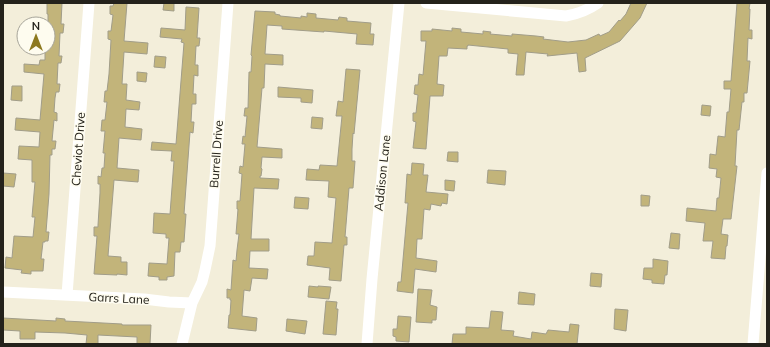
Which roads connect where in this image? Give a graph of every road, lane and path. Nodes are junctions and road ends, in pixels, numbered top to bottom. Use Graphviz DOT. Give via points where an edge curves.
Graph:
graph roads {
  1 [pos="89,3"];
  2 [pos="228,3"];
  3 [pos="399,3"];
  4 [pos="426,3"];
  5 [pos="598,3"];
  6 [pos="767,173"];
  7 [pos="3,292"];
  8 [pos="67,295"];
  9 [pos="192,303"];
  10 [pos="762,305"];
  11 [pos="182,344"];
  12 [pos="367,344"];
  13 [pos="752,344"];
  1 -- 8 [label="street, Cheviot Drive"];
  2 -- 9 [label="street, Burrell Drive" via="210,246 202,282"];
  3 -- 12 [label="street, Addison Lane"];
  4 -- 5 [label="street" via="566,16 584,12"];
  6 -- 10 [label="street"];
  7 -- 8 [label="street, Garrs Lane"];
  8 -- 9 [label="street, Garrs Lane"];
  9 -- 11 [label="street"];
  10 -- 13 [label="street"];
}
